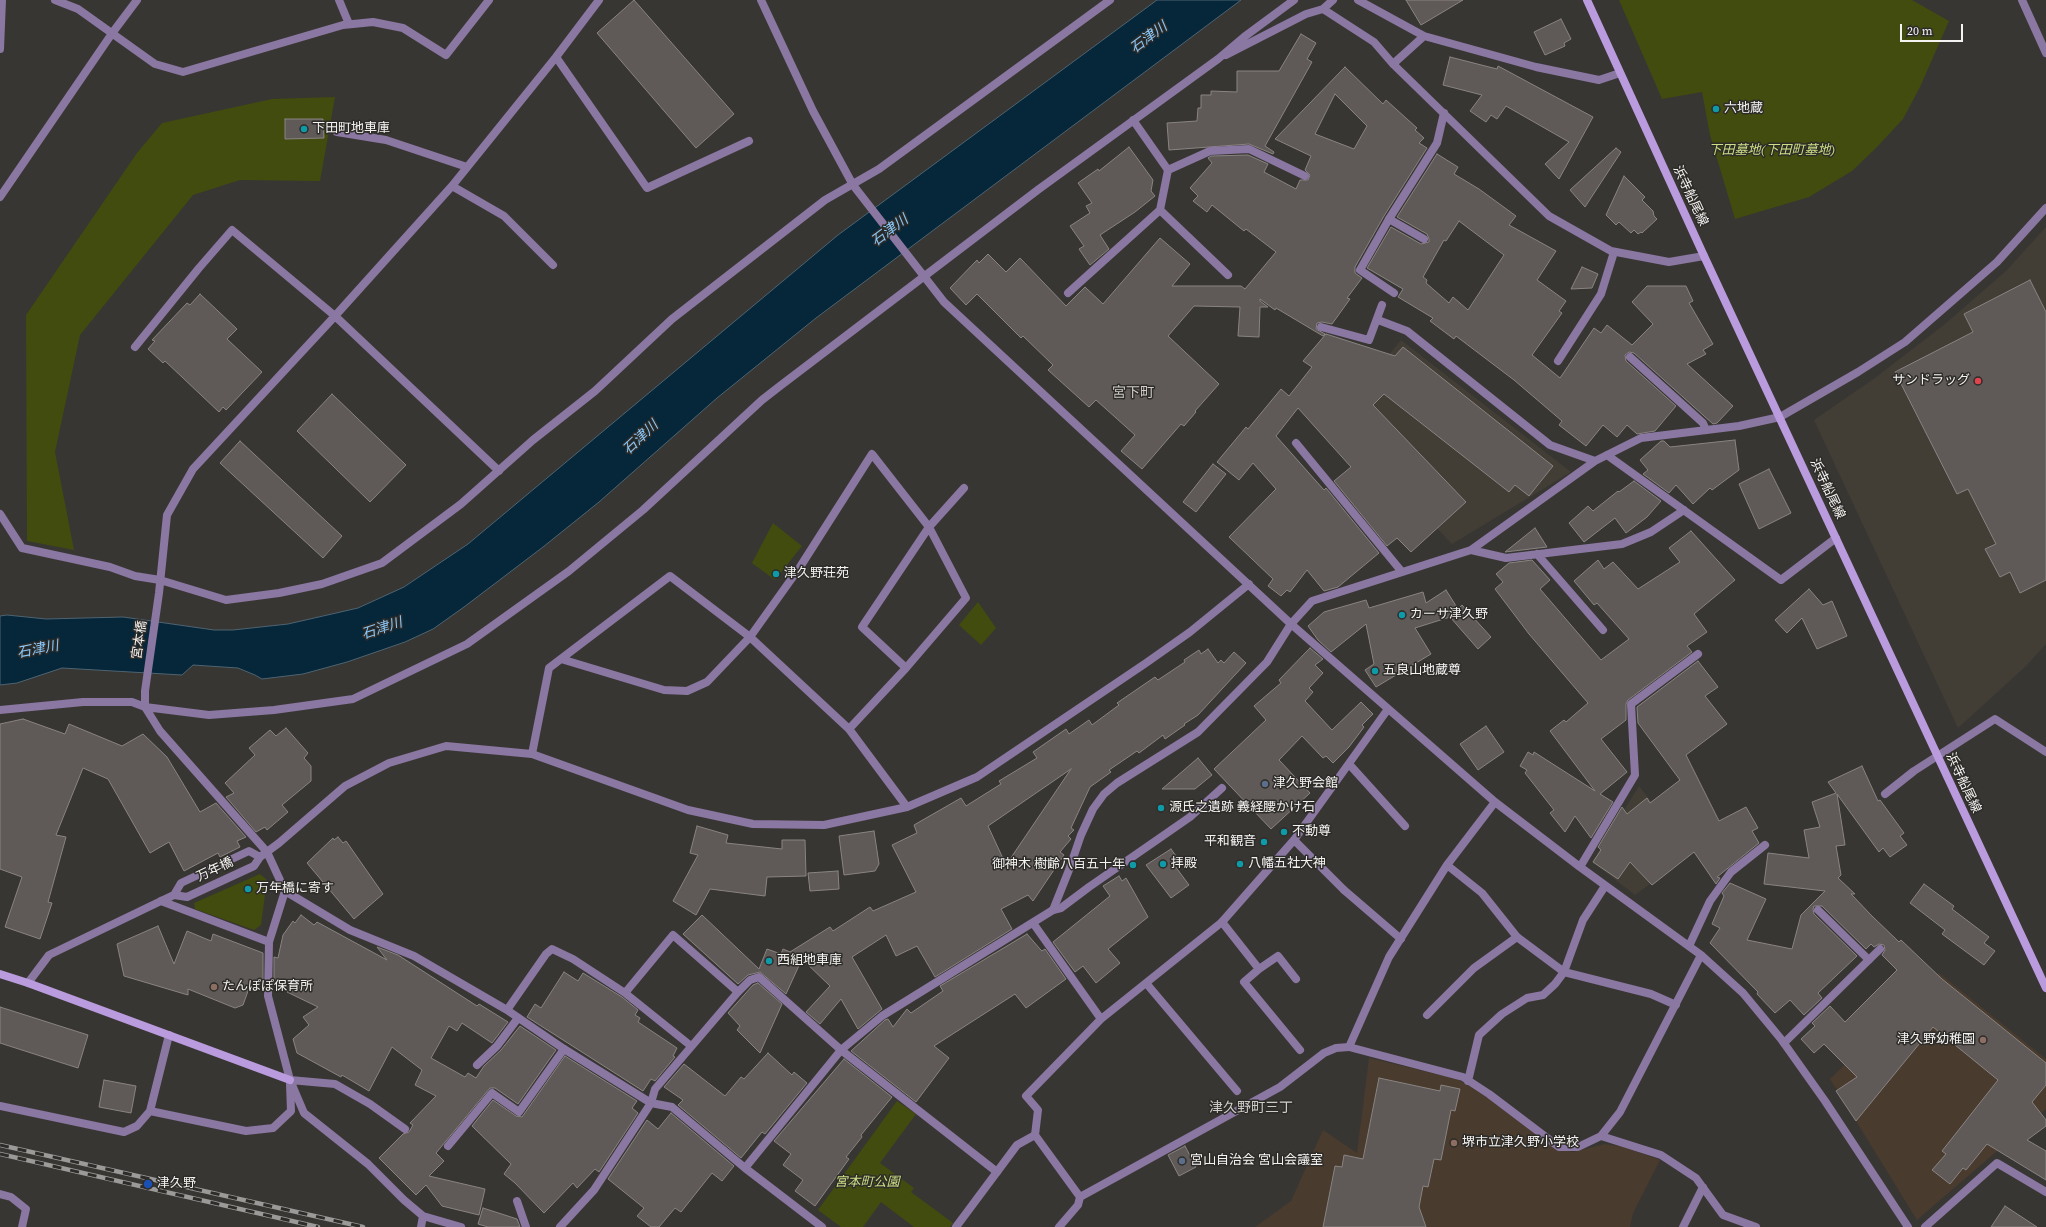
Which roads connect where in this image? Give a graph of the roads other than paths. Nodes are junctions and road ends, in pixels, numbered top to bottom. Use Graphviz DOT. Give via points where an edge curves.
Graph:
graph roads {
  1 [pos="2,0"];
  2 [pos="55,0"];
  3 [pos="137,0"];
  4 [pos="339,0"];
  5 [pos="489,0"];
  6 [pos="599,0"];
  7 [pos="761,0"];
  8 [pos="1110,0"];
  9 [pos="1294,0"];
  10 [pos="1333,0"];
  11 [pos="1358,0"];
  12 [pos="1587,0"];
  13 [pos="2022,0"];
  14 [pos="1373,3"];
  15 [pos="1323,9"];
  16 [pos="349,24"];
  17 [pos="113,32"];
  18 [pos="1424,36"];
  19 [pos="0,49"];
  20 [pos="2046,53"];
  21 [pos="556,57"];
  22 [pos="1218,58"];
  23 [pos="1393,64"];
  24 [pos="1620,72"];
  25 [pos="1444,113"];
  26 [pos="1133,120"];
  27 [pos="337,132"];
  28 [pos="749,141"];
  29 [pos="467,167"];
  30 [pos="1168,170"];
  31 [pos="1304,176"];
  32 [pos="853,185"];
  33 [pos="452,186"];
  34 [pos="0,197"];
  35 [pos="2046,208"];
  36 [pos="1160,210"];
  37 [pos="1389,219"];
  38 [pos="1424,239"];
  39 [pos="1614,252"];
  40 [pos="1704,256"];
  41 [pos="552,265"];
  42 [pos="1228,275"];
  43 [pos="924,277"];
  44 [pos="1068,293"];
  45 [pos="1394,293"];
  46 [pos="1382,305"];
  47 [pos="336,316"];
  48 [pos="1378,320"];
  49 [pos="1321,327"];
  50 [pos="135,347"];
  51 [pos="1630,357"];
  52 [pos="1558,361"];
  53 [pos="1780,417"];
  54 [pos="1706,430"];
  55 [pos="1296,443"];
  56 [pos="1607,455"];
  57 [pos="1595,461"];
  58 [pos="499,471"];
  59 [pos="964,488"];
  60 [pos="1684,510"];
  61 [pos="0,514"];
  62 [pos="929,527"];
  63 [pos="1836,538"];
  64 [pos="1471,550"];
  65 [pos="1537,554"];
  66 [pos="1402,572"];
  67 [pos="160,580"];
  68 [pos="1249,584"];
  69 [pos="1291,624"];
  70 [pos="1603,630"];
  71 [pos="750,637"];
  72 [pos="1698,654"];
  73 [pos="560,659"];
  74 [pos="906,668"];
  75 [pos="145,707"];
  76 [pos="1388,709"];
  77 [pos="0,710"];
  78 [pos="849,729"];
  79 [pos="2046,752"];
  80 [pos="532,754"];
  81 [pos="1938,757"];
  82 [pos="1349,764"];
  83 [pos="1222,788"];
  84 [pos="1885,794"];
  85 [pos="1495,802"];
  86 [pos="907,807"];
  87 [pos="1405,826"];
  88 [pos="1294,840"];
  89 [pos="1765,845"];
  90 [pos="264,854"];
  91 [pos="1447,865"];
  92 [pos="1580,867"];
  93 [pos="1605,886"];
  94 [pos="285,891"];
  95 [pos="174,895"];
  96 [pos="161,901"];
  97 [pos="1053,910"];
  98 [pos="1818,910"];
  99 [pos="1222,922"];
  100 [pos="1033,923"];
  101 [pos="1517,937"];
  102 [pos="1401,939"];
  103 [pos="269,942"];
  104 [pos="1689,946"];
  105 [pos="1880,949"];
  106 [pos="1701,955"];
  107 [pos="1869,960"];
  108 [pos="1258,969"];
  109 [pos="1564,972"];
  110 [pos="0,974"];
  111 [pos="1296,979"];
  112 [pos="28,983"];
  113 [pos="1146,983"];
  114 [pos="2046,988"];
  115 [pos="625,992"];
  116 [pos="738,992"];
  117 [pos="1676,1005"];
  118 [pos="507,1010"];
  119 [pos="1427,1015"];
  120 [pos="518,1018"];
  121 [pos="1101,1019"];
  122 [pos="169,1035"];
  123 [pos="1784,1043"];
  124 [pos="691,1046"];
  125 [pos="1349,1048"];
  126 [pos="564,1049"];
  127 [pos="841,1050"];
  128 [pos="1300,1050"];
  129 [pos="477,1065"];
  130 [pos="290,1080"];
  131 [pos="1468,1081"];
  132 [pos="1237,1091"];
  133 [pos="651,1104"];
  134 [pos="0,1106"];
  135 [pos="150,1111"];
  136 [pos="405,1129"];
  137 [pos="1035,1135"];
  138 [pos="1601,1136"];
  139 [pos="448,1146"];
  140 [pos="745,1168"];
  141 [pos="997,1172"];
  142 [pos="1703,1187"];
  143 [pos="2046,1192"];
  144 [pos="0,1194"];
  145 [pos="1080,1197"];
  146 [pos="517,1201"];
  147 [pos="423,1216"];
  148 [pos="22,1227"];
  149 [pos="421,1227"];
  150 [pos="461,1227"];
  151 [pos="526,1227"];
  152 [pos="560,1227"];
  153 [pos="822,1227"];
  154 [pos="956,1227"];
  155 [pos="1059,1227"];
  156 [pos="1683,1227"];
  157 [pos="1756,1227"];
  158 [pos="1908,1227"];
  159 [pos="1925,1227"];
  1 -- 19 [label="street"];
  2 -- 17 [label="street" via="78,9"];
  3 -- 17 [label="street"];
  4 -- 16 [label="street"];
  5 -- 16 [label="street" via="446,54 403,28 373,22"];
  6 -- 21 [label="street, 宮本橋"];
  7 -- 32 [label="street" via="813,110"];
  8 -- 32 [label="street" via="879,169"];
  9 -- 22 [label="street"];
  10 -- 15 [label="street"];
  11 -- 14 [label="street"];
  12 -- 24 [label="street, 浜寺船尾線"];
  13 -- 20 [label="street"];
  14 -- 18 [label="street"];
  15 -- 22 [label="street" via="1306,14 1251,44"];
  15 -- 23 [label="street" via="1374,42"];
  16 -- 17 [label="street" via="183,72 155,64"];
  17 -- 34 [label="street"];
  18 -- 23 [label="street"];
  18 -- 24 [label="street" via="1536,67 1599,80"];
  21 -- 28 [label="street" via="647,188"];
  21 -- 29 [label="street, 宮本橋"];
  22 -- 26 [label="street"];
  23 -- 25 [label="street"];
  24 -- 40 [label="street, 浜寺船尾線"];
  25 -- 37 [label="street" via="1437,142"];
  25 -- 39 [label="street" via="1549,216"];
  26 -- 30 [label="street"];
  26 -- 43 [label="street"];
  27 -- 29 [label="street" via="386,140"];
  29 -- 33 [label="street, 宮本橋"];
  30 -- 31 [label="street" via="1210,151 1249,149"];
  30 -- 36 [label="street"];
  32 -- 43 [label="street"];
  32 -- 58 [label="street" via="825,200 672,319 595,390"];
  33 -- 41 [label="street" via="504,216"];
  33 -- 47 [label="street, 宮本橋"];
  35 -- 53 [label="street" via="1997,262 1905,342"];
  36 -- 42 [label="street"];
  36 -- 44 [label="street"];
  37 -- 38 [label="street"];
  37 -- 45 [label="street" via="1360,270"];
  39 -- 40 [label="street" via="1669,262"];
  39 -- 52 [label="street" via="1601,294"];
  40 -- 53 [label="street, 浜寺船尾線"];
  43 -- 68 [label="street" via="944,302"];
  43 -- 75 [label="street" via="762,400 643,510 568,572 467,644 353,699 274,710 210,715"];
  46 -- 48 [label="street"];
  47 -- 50 [label="street" via="232,230"];
  47 -- 58 [label="street"];
  47 -- 67 [label="street, 宮本橋" via="193,469 167,515"];
  48 -- 49 [label="street" via="1369,340"];
  48 -- 57 [label="street" via="1407,331 1550,445"];
  51 -- 54 [label="street" via="1704,424"];
  53 -- 54 [label="street"];
  53 -- 63 [label="street, 浜寺船尾線"];
  54 -- 56 [label="street" via="1642,438"];
  55 -- 66 [label="street"];
  56 -- 57 [label="street"];
  56 -- 60 [label="street"];
  57 -- 64 [label="street"];
  58 -- 67 [label="street" via="461,504 382,563 350,576 279,593 226,600"];
  59 -- 62 [label="street"];
  60 -- 63 [label="street" via="1781,580"];
  60 -- 65 [label="street" via="1651,532 1622,544"];
  61 -- 67 [label="street" via="22,548"];
  62 -- 71 [label="street" via="872,454 800,567"];
  62 -- 74 [label="street" via="966,598"];
  62 -- 74 [label="street" via="862,627"];
  63 -- 81 [label="street, 浜寺船尾線"];
  64 -- 65 [label="street" via="1506,558"];
  64 -- 66 [label="street"];
  65 -- 70 [label="street"];
  66 -- 69 [label="street" via="1312,601"];
  67 -- 75 [label="street, 宮本橋"];
  68 -- 69 [label="street"];
  68 -- 86 [label="street" via="1190,632 977,777"];
  69 -- 76 [label="street"];
  69 -- 97 [label="street" via="1267,662 1198,732 1117,783 1104,794 1093,809 1081,835"];
  71 -- 73 [label="street" via="707,682 688,691 664,690"];
  71 -- 73 [label="street" via="670,576"];
  71 -- 78 [label="street"];
  72 -- 92 [label="street" via="1631,704 1635,775"];
  73 -- 80 [label="street" via="549,668"];
  74 -- 78 [label="street"];
  75 -- 77 [label="street" via="132,702 83,702"];
  75 -- 90 [label="street" via="160,731"];
  76 -- 82 [label="street"];
  76 -- 85 [label="street"];
  78 -- 86 [label="street"];
  79 -- 81 [label="street" via="1995,719"];
  80 -- 86 [label="street" via="688,810 753,824 824,825"];
  80 -- 90 [label="street" via="446,746 389,764 345,786"];
  81 -- 84 [label="street" via="1914,771"];
  81 -- 114 [label="street, 浜寺船尾線"];
  82 -- 87 [label="street"];
  82 -- 88 [label="street"];
  83 -- 97 [label="street" via="1190,817 1061,908"];
  85 -- 91 [label="street"];
  85 -- 92 [label="street"];
  88 -- 99 [label="street"];
  88 -- 102 [label="street" via="1344,890"];
  89 -- 104 [label="street" via="1730,872 1710,901"];
  90 -- 94 [label="street"];
  90 -- 95 [label="street, 万年橋" via="254,866 186,897"];
  90 -- 95 [label="street" via="249,851 181,882"];
  91 -- 101 [label="street" via="1482,893"];
  91 -- 102 [label="street"];
  92 -- 93 [label="street"];
  93 -- 104 [label="street"];
  93 -- 109 [label="street" via="1583,920"];
  94 -- 103 [label="street"];
  94 -- 118 [label="street" via="350,930 414,956"];
  95 -- 96 [label="street"];
  96 -- 103 [label="street"];
  96 -- 112 [label="street" via="49,955"];
  97 -- 100 [label="street"];
  98 -- 107 [label="street"];
  99 -- 108 [label="street"];
  99 -- 113 [label="street"];
  100 -- 121 [label="street"];
  100 -- 127 [label="street" via="882,1016"];
  101 -- 109 [label="street"];
  101 -- 119 [label="street" via="1474,968"];
  102 -- 125 [label="street" via="1389,957"];
  103 -- 130 [label="street" via="268,996"];
  104 -- 106 [label="street"];
  105 -- 107 [label="street"];
  106 -- 117 [label="street"];
  106 -- 123 [label="street" via="1743,993"];
  107 -- 123 [label="street"];
  108 -- 111 [label="street" via="1278,956"];
  108 -- 128 [label="street" via="1244,982"];
  109 -- 117 [label="street" via="1651,994"];
  109 -- 131 [label="street" via="1543,995 1527,998 1502,1014 1479,1035"];
  110 -- 112 [label="street"];
  112 -- 122 [label="street"];
  113 -- 121 [label="street"];
  113 -- 132 [label="street"];
  115 -- 116 [label="street" via="673,935"];
  115 -- 118 [label="street" via="573,959 552,950 546,954"];
  115 -- 124 [label="street"];
  116 -- 124 [label="street"];
  116 -- 127 [label="street" via="750,980 759,976"];
  117 -- 138 [label="street" via="1620,1112"];
  118 -- 120 [label="street"];
  120 -- 126 [label="street"];
  120 -- 129 [label="street" via="497,1046"];
  121 -- 137 [label="street" via="1026,1096 1038,1110"];
  122 -- 130 [label="street"];
  122 -- 135 [label="street"];
  123 -- 158 [label="street"];
  124 -- 133 [label="street" via="655,1089"];
  125 -- 131 [label="street" via="1463,1077"];
  125 -- 145 [label="street" via="1336,1048 1324,1053 1280,1087"];
  126 -- 133 [label="street"];
  126 -- 139 [label="street" via="519,1112 492,1093"];
  127 -- 140 [label="street"];
  127 -- 141 [label="street"];
  130 -- 135 [label="street" via="291,1111 273,1128 246,1132"];
  130 -- 136 [label="street" via="335,1084 370,1104"];
  130 -- 147 [label="street" via="304,1113 368,1164"];
  131 -- 138 [label="street" via="1559,1147 1578,1147"];
  133 -- 140 [label="street" via="672,1107"];
  133 -- 152 [label="street" via="594,1190"];
  134 -- 135 [label="street" via="124,1132 137,1126"];
  137 -- 141 [label="street" via="1017,1145"];
  137 -- 145 [label="street"];
  138 -- 142 [label="street" via="1661,1155 1696,1178"];
  140 -- 153 [label="street"];
  141 -- 154 [label="street"];
  142 -- 156 [label="street"];
  142 -- 157 [label="street" via="1723,1215"];
  143 -- 159 [label="street" via="1996,1163"];
  144 -- 148 [label="street" via="12,1197 26,1209"];
  145 -- 155 [label="street" via="1078,1205"];
  146 -- 151 [label="street"];
  147 -- 149 [label="street"];
  147 -- 150 [label="street"];
}
